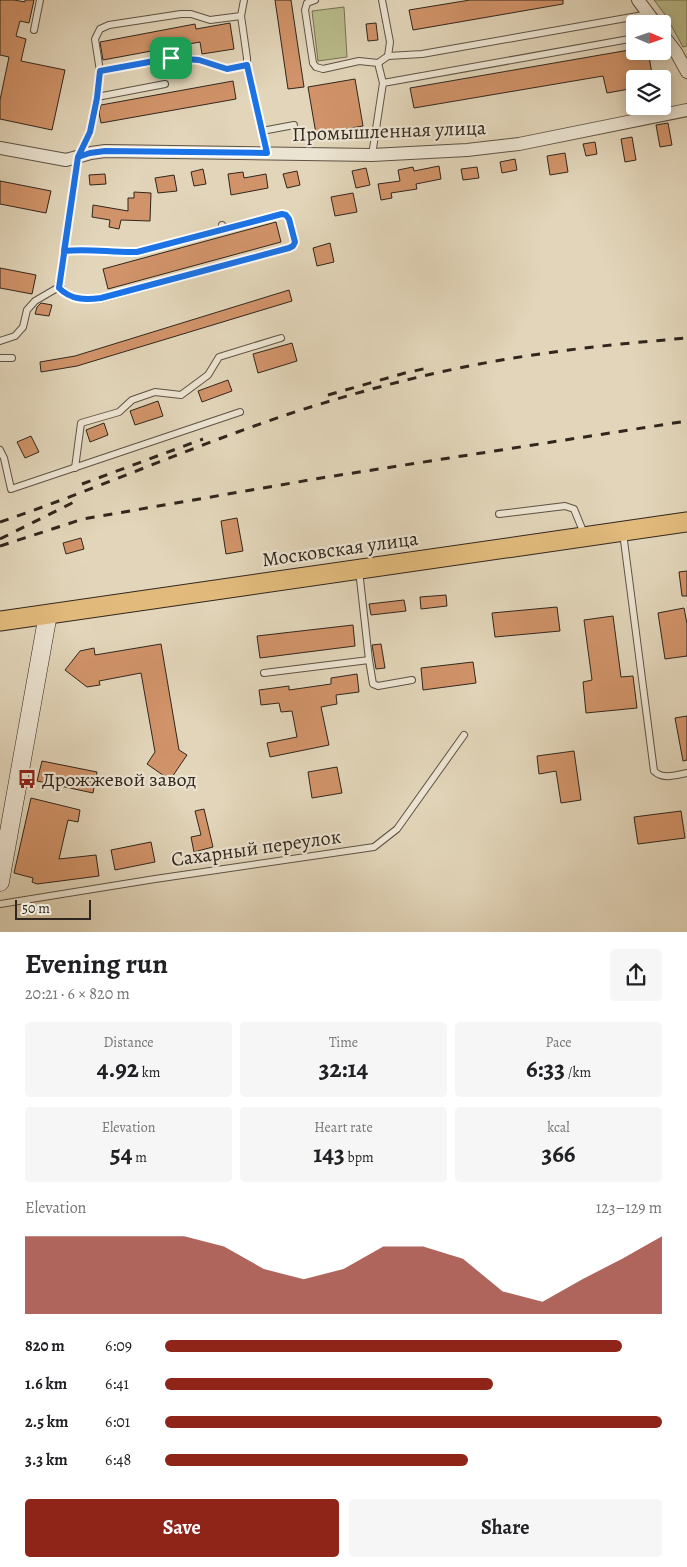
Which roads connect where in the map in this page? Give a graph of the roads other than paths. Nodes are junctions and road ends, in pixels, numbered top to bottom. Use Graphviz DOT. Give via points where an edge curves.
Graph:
graph roads {
  1 [pos="40,0"];
  2 [pos="244,0"];
  3 [pos="315,0"];
  4 [pos="382,0"];
  5 [pos="638,0"];
  6 [pos="649,15"];
  7 [pos="241,16"];
  8 [pos="626,23"];
  9 [pos="34,30"];
  10 [pos="626,40"];
  11 [pos="671,46"];
  12 [pos="388,56"];
  13 [pos="378,63"];
  14 [pos="247,65"];
  15 [pos="100,71"];
  16 [pos="687,72"];
  17 [pos="383,83"];
  18 [pos="166,84"];
  19 [pos="97,98"];
  20 [pos="687,110"];
  21 [pos="294,125"];
  22 [pos="262,131"];
  23 [pos="0,148"];
  24 [pos="267,153"];
  25 [pos="372,155"];
  26 [pos="78,157"];
  27 [pos="64,251"];
  28 [pos="59,288"];
  29 [pos="281,338"];
  30 [pos="0,341"];
  31 [pos="0,358"];
  32 [pos="12,358"];
  33 [pos="240,412"];
  34 [pos="0,450"];
  35 [pos="3,468"];
  36 [pos="75,468"];
  37 [pos="499,514"];
  38 [pos="687,522"];
  39 [pos="623,531"];
  40 [pos="586,537"];
  41 [pos="359,569"];
  42 [pos="48,614"];
  43 [pos="0,621"];
  44 [pos="370,660"];
  45 [pos="264,673"];
  46 [pos="412,680"];
  47 [pos="464,734"];
  48 [pos="687,773"];
  49 [pos="0,882"];
  50 [pos="0,904"];
  1 -- 9 [label="lane"];
  2 -- 7 [label="lane"];
  3 -- 13 [label="lane" via="308,3 305,10 316,67 323,69 359,61"];
  4 -- 12 [label="lane" via="390,42"];
  5 -- 6 [label="street"];
  7 -- 14 [label="lane"];
  7 -- 15 [label="lane" via="210,20 181,14 100,28 95,39"];
  8 -- 12 [label="lane" via="422,54"];
  10 -- 17 [label="lane"];
  11 -- 16 [label="street"];
  12 -- 13 [label="lane"];
  13 -- 17 [label="lane"];
  14 -- 15 [label="lane" via="227,69 199,60 171,58"];
  14 -- 22 [label="lane"];
  15 -- 19 [label="lane"];
  17 -- 25 [label="lane"];
  18 -- 19 [label="lane"];
  19 -- 26 [label="lane" via="90,132"];
  20 -- 25 [label="street, Промышленная улица" via="519,144"];
  21 -- 22 [label="lane"];
  22 -- 24 [label="lane"];
  23 -- 26 [label="street, Промышленная улица" via="66,160"];
  24 -- 25 [label="street, Промышленная улица"];
  24 -- 26 [label="street, Промышленная улица" via="105,151"];
  26 -- 27 [label="lane"];
  27 -- 28 [label="lane"];
  27 -- 28 [label="lane" via="137,252 222,227 282,214 289,219 295,242 289,248 101,298 76,298"];
  28 -- 30 [label="lane" via="27,310 23,327 15,336"];
  29 -- 36 [label="lane" via="219,357 208,375 181,395 155,392 132,400 120,412 82,422"];
  31 -- 32 [label="lane"];
  33 -- 36 [label="lane"];
  34 -- 35 [label="lane" via="4,458"];
  35 -- 36 [label="lane" via="11,489"];
  37 -- 40 [label="lane" via="571,507"];
  38 -- 39 [label="main road, Московская улица"];
  39 -- 40 [label="main road, Московская улица"];
  39 -- 48 [label="lane" via="654,771 666,777"];
  40 -- 41 [label="main road, Московская улица"];
  41 -- 42 [label="main road, Московская улица"];
  41 -- 44 [label="lane"];
  42 -- 43 [label="main road, Московская улица"];
  42 -- 49 [label="main road"];
  44 -- 45 [label="lane"];
  44 -- 46 [label="lane" via="373,684"];
  47 -- 50 [label="lane, Сахарный переулок" via="398,829 374,847"];
}
